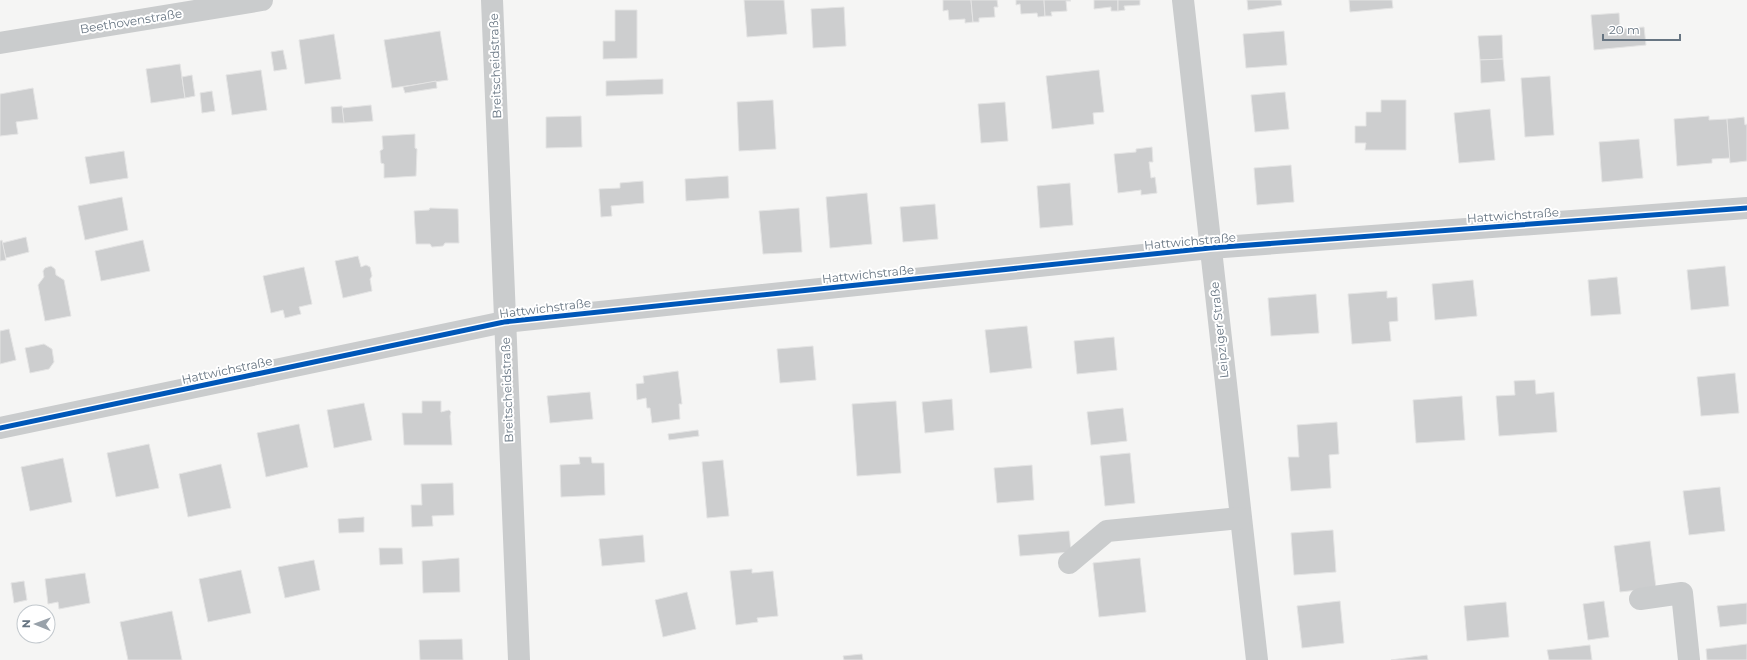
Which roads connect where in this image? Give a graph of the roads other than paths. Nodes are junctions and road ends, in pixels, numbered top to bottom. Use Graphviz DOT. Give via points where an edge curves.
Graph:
graph roads {
  1 [pos="262,0"];
  2 [pos="492,0"];
  3 [pos="1183,0"];
  4 [pos="0,42"];
  5 [pos="1747,208"];
  6 [pos="1210,248"];
  7 [pos="504,322"];
  8 [pos="0,428"];
  9 [pos="1240,518"];
  10 [pos="1069,563"];
  11 [pos="1640,599"];
  12 [pos="519,660"];
  13 [pos="1257,660"];
  14 [pos="1689,660"];
  1 -- 4 [label="street, Beethovenstraße"];
  2 -- 7 [label="street, Breitscheidstraße"];
  3 -- 6 [label="street, Leipziger Straße"];
  5 -- 6 [label="street, Hattwichstraße"];
  6 -- 7 [label="street, Hattwichstraße"];
  6 -- 9 [label="street, Leipziger Straße"];
  7 -- 8 [label="street, Hattwichstraße"];
  7 -- 12 [label="street, Breitscheidstraße"];
  9 -- 10 [label="street" via="1107,531"];
  9 -- 13 [label="street, Leipziger Straße"];
  11 -- 14 [label="street" via="1690,592"];
}
